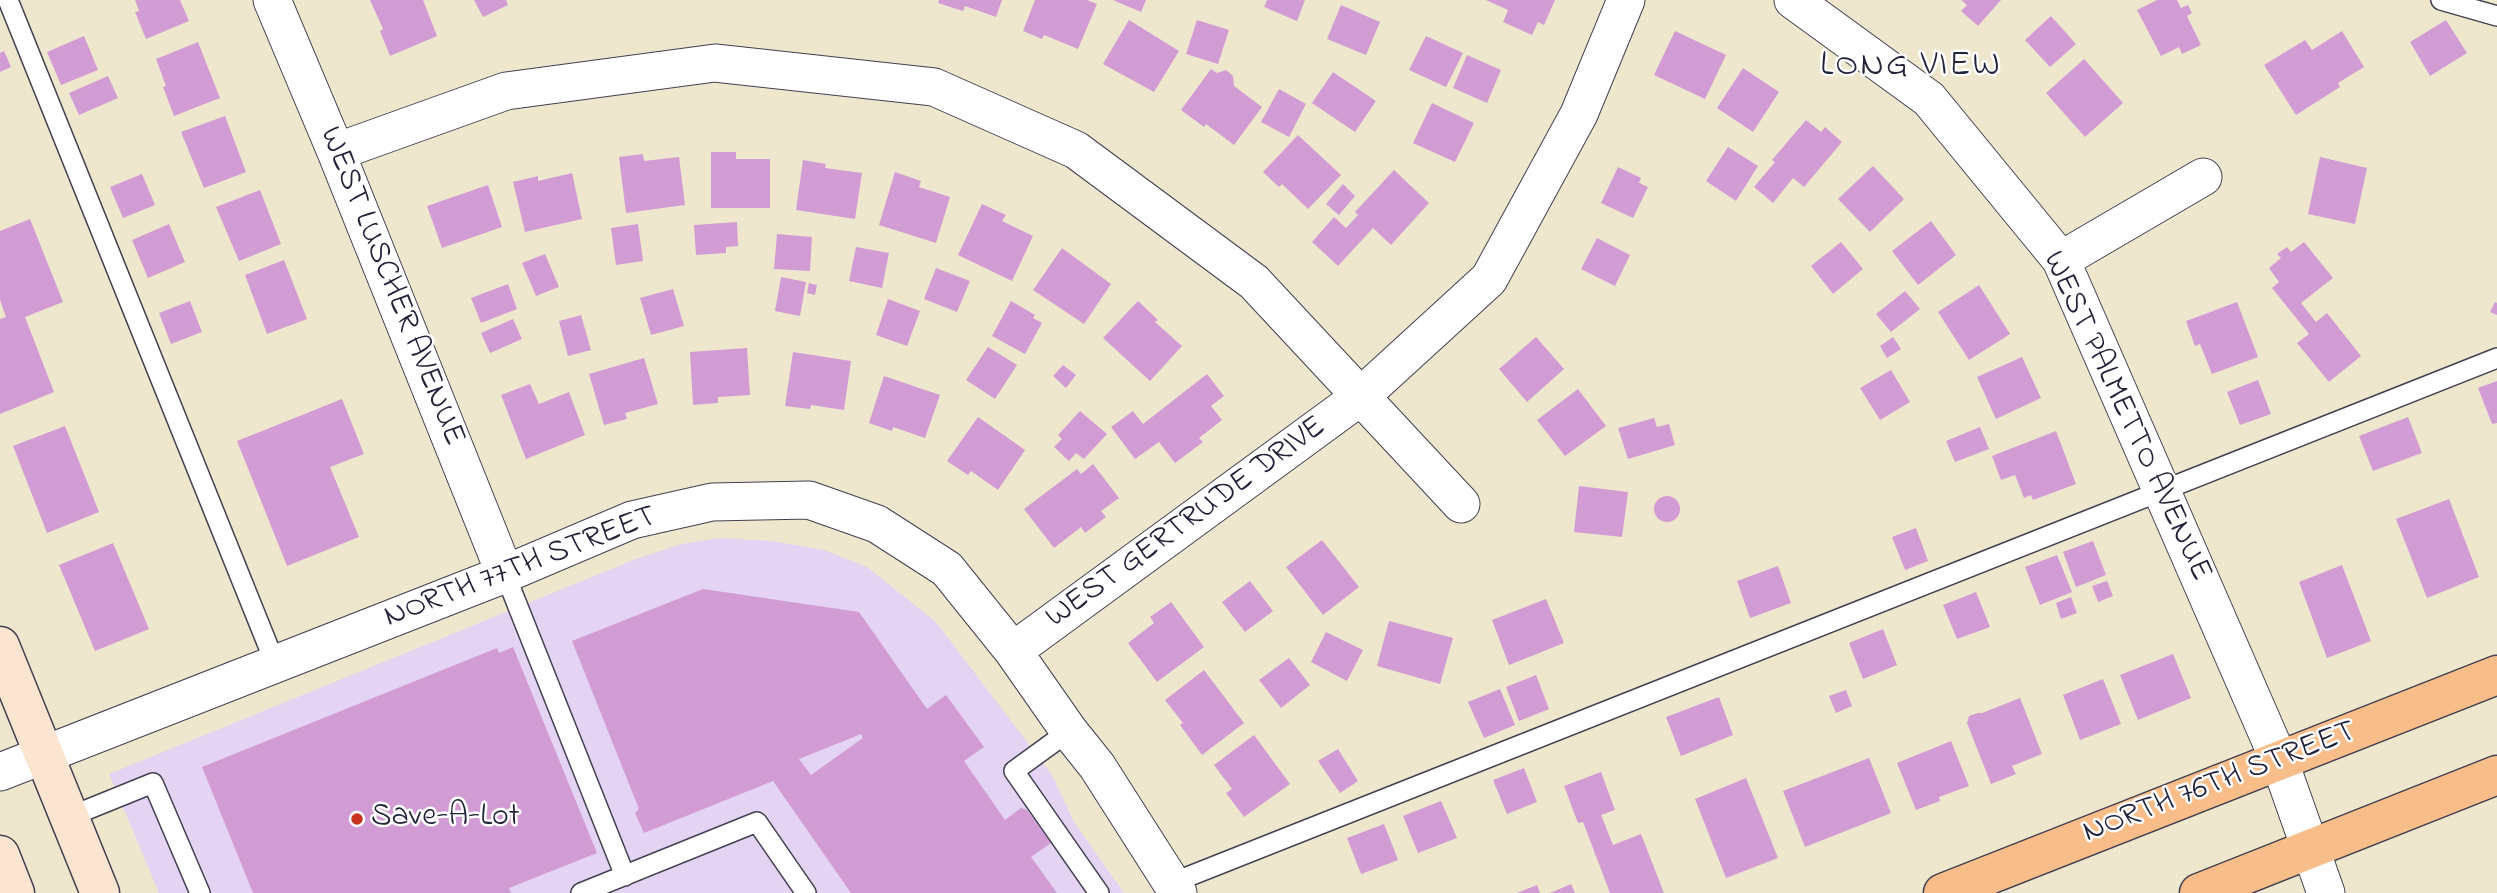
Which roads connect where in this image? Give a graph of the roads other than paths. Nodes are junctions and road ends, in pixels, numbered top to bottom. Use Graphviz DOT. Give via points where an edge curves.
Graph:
graph roads {
  1 [pos="8,0"];
  2 [pos="272,0"];
  3 [pos="1626,0"];
  4 [pos="1793,0"];
  5 [pos="2441,0"];
  6 [pos="2497,16"];
  7 [pos="336,152"];
  8 [pos="2203,177"];
  9 [pos="2061,260"];
  10 [pos="2497,358"];
  11 [pos="1360,397"];
  12 [pos="2161,492"];
  13 [pos="1461,504"];
  14 [pos="505,574"];
  15 [pos="0,646"];
  16 [pos="1013,651"];
  17 [pos="275,663"];
  18 [pos="2497,675"];
  19 [pos="1069,730"];
  20 [pos="43,753"];
  21 [pos="2279,760"];
  22 [pos="0,772"];
  23 [pos="2497,775"];
  24 [pos="69,817"];
  25 [pos="2309,849"];
  26 [pos="0,855"];
  27 [pos="625,876"];
  28 [pos="1175,888"];
  29 [pos="15,893"];
  30 [pos="100,893"];
  31 [pos="200,893"];
  32 [pos="581,893"];
  33 [pos="806,893"];
  34 [pos="1099,893"];
  35 [pos="1943,893"];
  36 [pos="2199,893"];
  37 [pos="2326,893"];
  1 -- 17 [label="lane"];
  2 -- 7 [label="street, WEST LUSCHER AVENUE"];
  3 -- 11 [label="street, WEST GERTRUDE DRIVE" via="1579,114 1489,279"];
  4 -- 9 [label="street, WEST PALMETTO AVENUE" via="1929,99"];
  5 -- 6 [label="lane"];
  7 -- 11 [label="street" via="506,91 715,64 934,87 1076,150 1254,282"];
  7 -- 14 [label="street, WEST LUSCHER AVENUE"];
  8 -- 9 [label="street"];
  9 -- 12 [label="street, WEST PALMETTO AVENUE"];
  10 -- 12 [label="lane"];
  11 -- 13 [label="street, WEST GERTRUDE DRIVE"];
  11 -- 16 [label="street, WEST GERTRUDE DRIVE"];
  12 -- 21 [label="street, WEST PALMETTO AVENUE"];
  12 -- 28 [label="lane"];
  14 -- 16 [label="street, NORTH 77TH STREET" via="632,520 712,502 809,500 877,524 947,569"];
  14 -- 17 [label="street, NORTH 77TH STREET"];
  14 -- 27 [label="lane"];
  15 -- 20 [label="main road"];
  16 -- 19 [label="street, NORTH 77TH STREET"];
  17 -- 20 [label="street, NORTH 77TH STREET"];
  18 -- 21 [label="main road, NORTH 76TH STREET"];
  19 -- 28 [label="street, NORTH 77TH STREET"];
  19 -- 34 [label="lane" via="1014,771"];
  20 -- 22 [label="street, NORTH 77TH STREET"];
  20 -- 24 [label="main road"];
  21 -- 25 [label="street, WEST PALMETTO AVENUE"];
  21 -- 35 [label="main road, NORTH 76TH STREET"];
  23 -- 25 [label="main road"];
  24 -- 30 [label="main road"];
  24 -- 31 [label="lane" via="153,783"];
  25 -- 36 [label="main road"];
  25 -- 37 [label="street, WEST PALMETTO AVENUE"];
  26 -- 29 [label="main road"];
  27 -- 32 [label="lane"];
  27 -- 33 [label="lane" via="758,822"];
}
